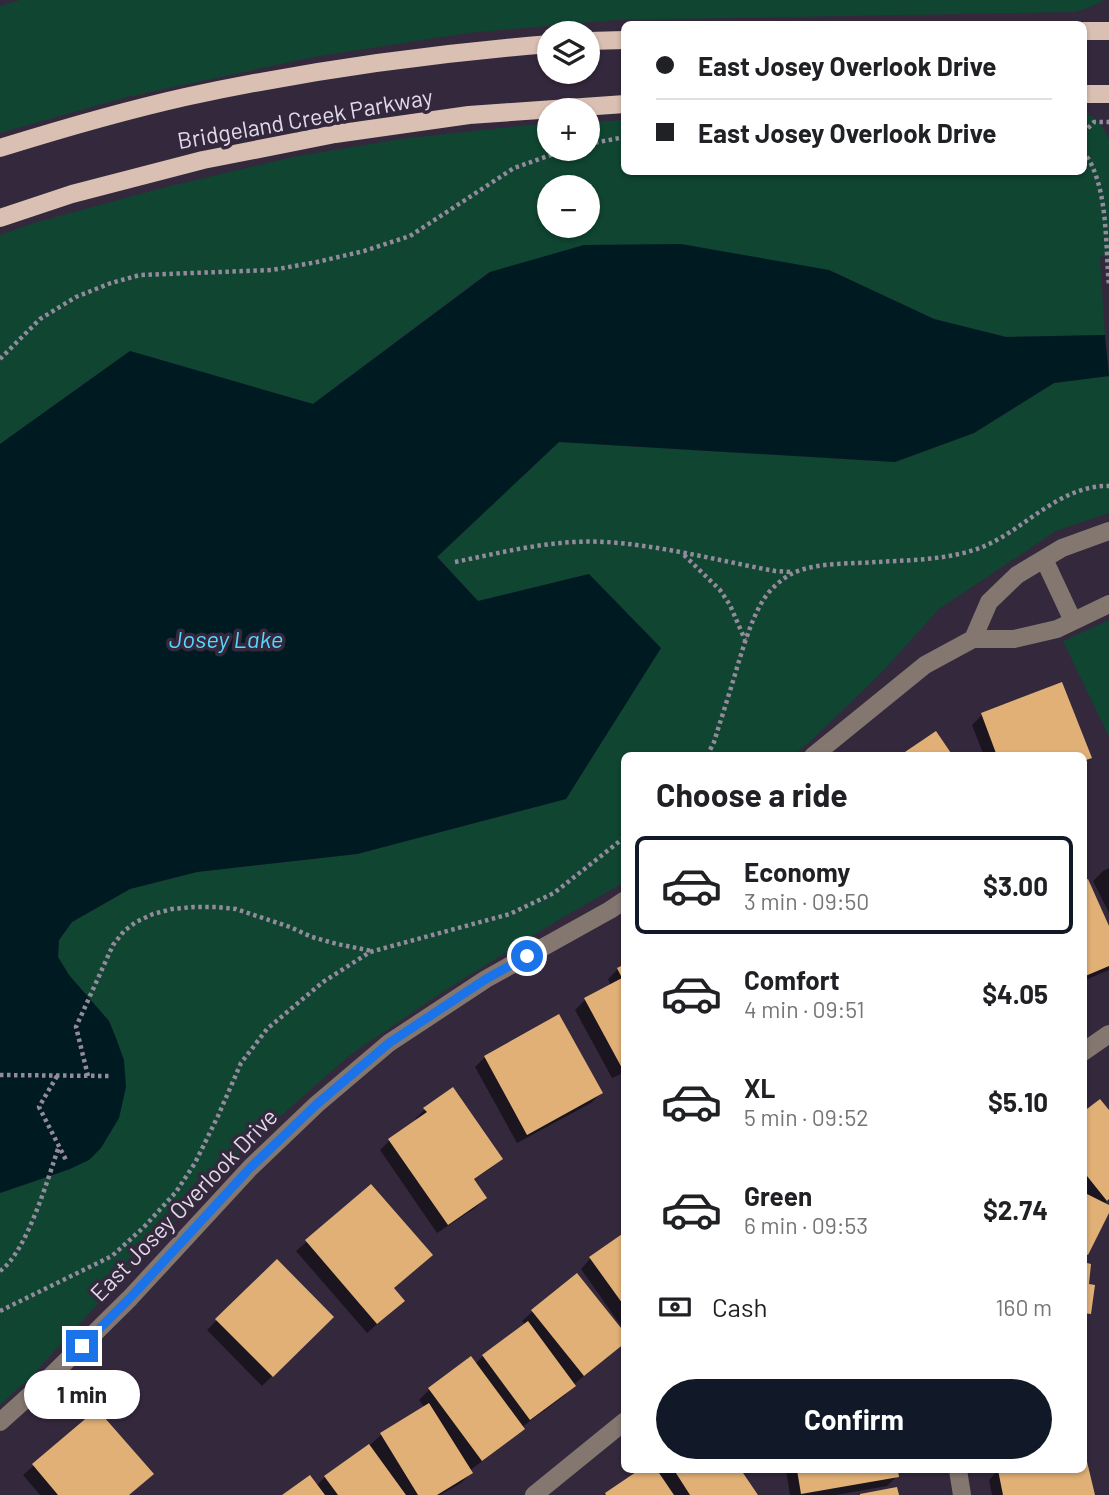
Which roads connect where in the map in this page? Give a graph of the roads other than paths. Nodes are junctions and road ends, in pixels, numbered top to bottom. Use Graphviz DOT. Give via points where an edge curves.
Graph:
graph roads {
  1 [pos="1109,31"];
  2 [pos="1087,32"];
  3 [pos="621,40"];
  4 [pos="600,41"];
  5 [pos="537,45"];
  6 [pos="1087,94"];
  7 [pos="1109,94"];
  8 [pos="621,104"];
  9 [pos="0,148"];
  10 [pos="0,218"];
  11 [pos="1109,531"];
  12 [pos="1044,559"];
  13 [pos="1109,604"];
  14 [pos="1073,621"];
  15 [pos="974,639"];
  16 [pos="818,752"];
  17 [pos="621,903"];
  18 [pos="1109,1034"];
  19 [pos="1087,1049"];
  20 [pos="0,1422"];
  21 [pos="621,1424"];
  22 [pos="958,1473"];
  23 [pos="534,1495"];
  24 [pos="962,1495"];
  1 -- 2 [label="main road"];
  3 -- 4 [label="main road"];
  5 -- 9 [label="main road, Bridgeland Creek Parkway" via="464,51 185,97"];
  6 -- 7 [label="main road"];
  8 -- 10 [label="main road, Bridgeland Creek Parkway" via="469,115 335,134 203,160"];
  11 -- 12 [label="street"];
  12 -- 14 [label="street"];
  12 -- 15 [label="street" via="1017,575 989,602"];
  13 -- 14 [label="street"];
  14 -- 15 [label="street" via="1014,639"];
  15 -- 16 [label="street" via="925,665"];
  17 -- 20 [label="street, East Josey Overlook Drive" via="486,979 379,1051 250,1168 130,1298"];
  18 -- 19 [label="street"];
  21 -- 23 [label="street"];
  22 -- 24 [label="street"];
}
